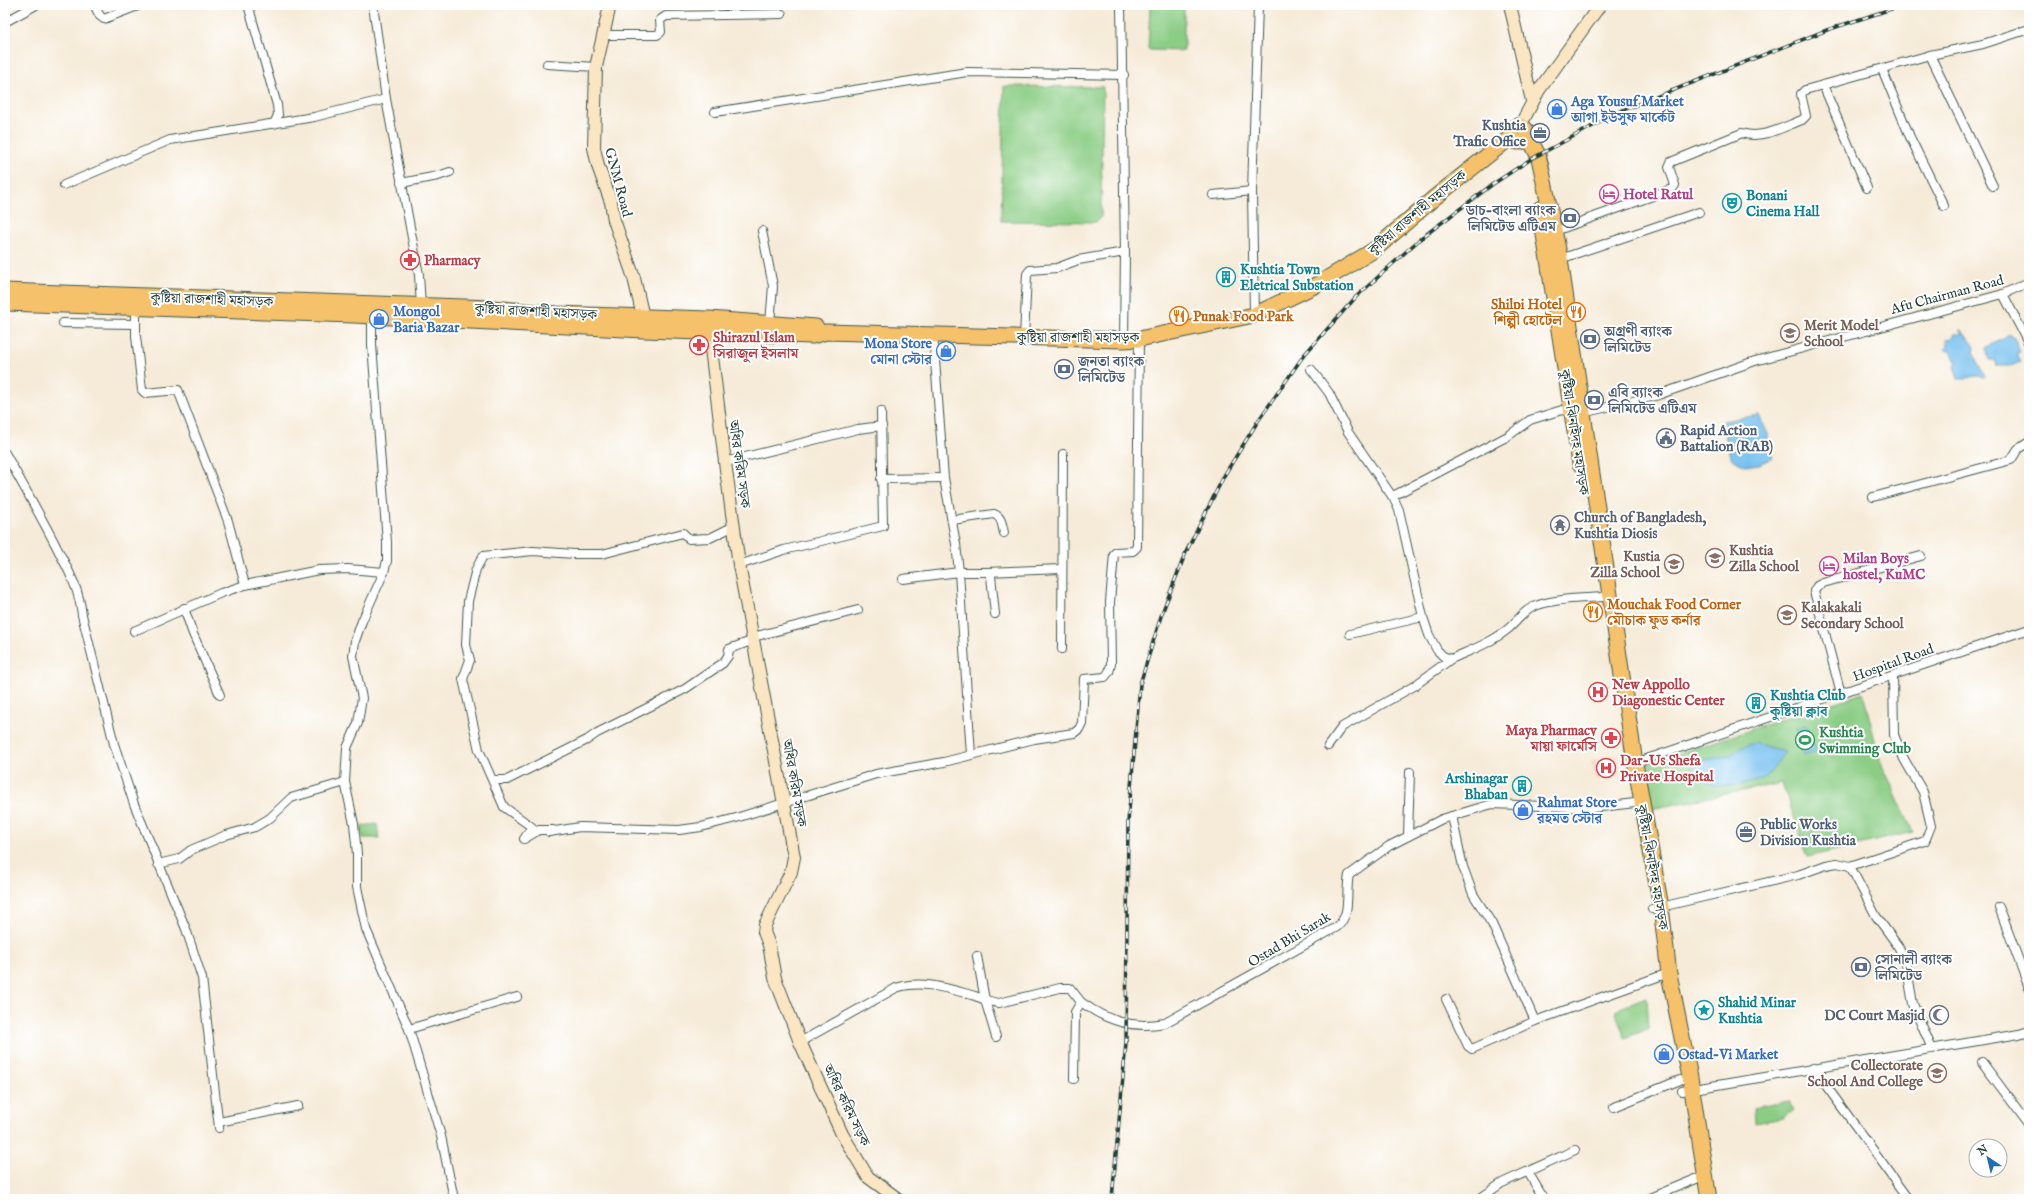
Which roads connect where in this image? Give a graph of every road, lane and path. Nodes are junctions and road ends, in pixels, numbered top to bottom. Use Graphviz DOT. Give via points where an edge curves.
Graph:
graph roads {
  1 [pos="36,5"];
  2 [pos="94,5"];
  3 [pos="140,5"];
  4 [pos="248,5"];
  5 [pos="373,5"];
  6 [pos="610,5"];
  7 [pos="1121,5"];
  8 [pos="1258,5"];
  9 [pos="1510,5"];
  10 [pos="1600,5"];
  11 [pos="782,14"];
  12 [pos="5,22"];
  13 [pos="2029,29"];
  14 [pos="604,35"];
  15 [pos="1930,56"];
  16 [pos="547,64"];
  17 [pos="596,68"];
  18 [pos="1882,69"];
  19 [pos="1124,75"];
  20 [pos="1824,85"];
  21 [pos="386,99"];
  22 [pos="1532,101"];
  23 [pos="715,112"];
  24 [pos="274,124"];
  25 [pos="1520,135"];
  26 [pos="450,172"];
  27 [pos="401,183"];
  28 [pos="64,185"];
  29 [pos="1993,186"];
  30 [pos="1867,188"];
  31 [pos="1252,191"];
  32 [pos="1213,195"];
  33 [pos="1944,206"];
  34 [pos="1545,208"];
  35 [pos="1699,212"];
  36 [pos="762,231"];
  37 [pos="1555,231"];
  38 [pos="1125,252"];
  39 [pos="1560,259"];
  40 [pos="2029,282"];
  41 [pos="2003,294"];
  42 [pos="6,297"];
  43 [pos="1560,298"];
  44 [pos="191,304"];
  45 [pos="421,306"];
  46 [pos="136,308"];
  47 [pos="402,312"];
  48 [pos="1254,315"];
  49 [pos="372,317"];
  50 [pos="643,317"];
  51 [pos="63,323"];
  52 [pos="136,324"];
  53 [pos="770,324"];
  54 [pos="708,326"];
  55 [pos="826,332"];
  56 [pos="933,334"];
  57 [pos="1024,338"];
  58 [pos="1139,339"];
  59 [pos="1124,340"];
  60 [pos="2029,344"];
  61 [pos="1311,369"];
  62 [pos="881,411"];
  63 [pos="1577,412"];
  64 [pos="882,426"];
  65 [pos="2029,442"];
  66 [pos="5,453"];
  67 [pos="1063,454"];
  68 [pos="725,462"];
  69 [pos="944,478"];
  70 [pos="881,479"];
  71 [pos="1393,496"];
  72 [pos="1873,497"];
  73 [pos="952,520"];
  74 [pos="734,526"];
  75 [pos="1004,533"];
  76 [pos="1921,556"];
  77 [pos="740,565"];
  78 [pos="1062,569"];
  79 [pos="384,572"];
  80 [pos="959,572"];
  81 [pos="987,572"];
  82 [pos="903,579"];
  83 [pos="245,586"];
  84 [pos="1603,597"];
  85 [pos="184,608"];
  86 [pos="858,610"];
  87 [pos="995,614"];
  88 [pos="1423,617"];
  89 [pos="2029,629"];
  90 [pos="134,631"];
  91 [pos="1350,634"];
  92 [pos="754,639"];
  93 [pos="1062,649"];
  94 [pos="1451,659"];
  95 [pos="1618,668"];
  96 [pos="1893,676"];
  97 [pos="1842,694"];
  98 [pos="220,695"];
  99 [pos="1328,746"];
  100 [pos="971,755"];
  101 [pos="1632,764"];
  102 [pos="1410,772"];
  103 [pos="494,780"];
  104 [pos="345,782"];
  105 [pos="783,802"];
  106 [pos="1635,803"];
  107 [pos="1452,816"];
  108 [pos="1643,828"];
  109 [pos="1408,836"];
  110 [pos="158,864"];
  111 [pos="1850,866"];
  112 [pos="1999,907"];
  113 [pos="1656,908"];
  114 [pos="977,956"];
  115 [pos="1663,975"];
  116 [pos="2029,988"];
  117 [pos="517,997"];
  118 [pos="1446,999"];
  119 [pos="985,1000"];
  120 [pos="1081,1002"];
  121 [pos="1535,1021"];
  122 [pos="409,1029"];
  123 [pos="2029,1031"];
  124 [pos="996,1037"];
  125 [pos="800,1042"];
  126 [pos="1932,1049"];
  127 [pos="1982,1062"];
  128 [pos="1813,1068"];
  129 [pos="1074,1079"];
  130 [pos="1684,1087"];
  131 [pos="298,1106"];
  132 [pos="1614,1107"];
  133 [pos="2029,1125"];
  134 [pos="1575,1150"];
  135 [pos="1528,1172"];
  136 [pos="1696,1179"];
  137 [pos="454,1199"];
  138 [pos="898,1199"];
  139 [pos="1479,1199"];
  140 [pos="1544,1199"];
  141 [pos="1647,1199"];
  142 [pos="1699,1199"];
  143 [pos="1709,1199"];
  144 [pos="1909,1199"];
  1 -- 12 [label="street"];
  2 -- 3 [label="street" via="104,18"];
  4 -- 24 [label="street" via="277,105 278,115"];
  5 -- 21 [label="street"];
  6 -- 14 [label="main road, GNM Road"];
  7 -- 19 [label="street"];
  8 -- 31 [label="street"];
  9 -- 22 [label="main road"];
  10 -- 22 [label="main road"];
  11 -- 14 [label="street" via="666,16 660,20 661,32 657,35"];
  13 -- 15 [label="street" via="1983,44"];
  14 -- 17 [label="main road, GNM Road"];
  15 -- 18 [label="street"];
  15 -- 29 [label="street"];
  16 -- 17 [label="street"];
  17 -- 50 [label="main road, GNM Road" via="594,148 612,202 614,220 634,278"];
  18 -- 20 [label="street"];
  18 -- 33 [label="street" via="1910,136"];
  19 -- 23 [label="street" via="967,72"];
  19 -- 38 [label="street"];
  20 -- 30 [label="street"];
  20 -- 37 [label="street" via="1802,92 1806,116 1802,120 1759,135 1749,136 1742,133 1671,162 1669,167 1675,185 1672,189"];
  21 -- 24 [label="street"];
  21 -- 27 [label="street"];
  22 -- 25 [label="main road"];
  24 -- 28 [label="street" via="170,140"];
  25 -- 34 [label="highway, কুষ্টিয়া-ঝিনাইদহ মহাসড়ক"];
  25 -- 48 [label="highway, কুষ্টিয়া রাজশাহী মহাসড়ক" via="1439,193 1374,250 1318,284"];
  26 -- 27 [label="street"];
  27 -- 45 [label="street" via="419,274"];
  31 -- 32 [label="street"];
  31 -- 48 [label="street"];
  34 -- 37 [label="highway, কুষ্টিয়া-ঝিনাইদহ মহাসড়ক"];
  34 -- 43 [label="highway, কুষ্টিয়া-ঝিনাইদহ মহাসড়ক"];
  35 -- 39 [label="street"];
  36 -- 53 [label="street" via="772,286"];
  37 -- 39 [label="highway, কুষ্টিয়া-ঝিনাইদহ মহাসড়ক"];
  38 -- 57 [label="street" via="1078,260 1057,268 1030,270 1027,274"];
  38 -- 59 [label="street"];
  39 -- 43 [label="highway, কুষ্টিয়া-ঝিনাইদহ মহাসড়ক"];
  40 -- 41 [label="street, Afu Chairman Road"];
  41 -- 60 [label="street"];
  41 -- 63 [label="street, Afu Chairman Road" via="1755,361 1655,396"];
  42 -- 44 [label="highway, কুষ্টিয়া রাজশাহী মহাসড়ক"];
  42 -- 46 [label="highway, কুষ্টিয়া রাজশাহী মহাসড়ক"];
  43 -- 63 [label="highway, কুষ্টিয়া-ঝিনাইদহ মহাসড়ক"];
  44 -- 46 [label="highway, কুষ্টিয়া রাজশাহী মহাসড়ক"];
  44 -- 47 [label="highway, কুষ্টিয়া রাজশাহী মহাসড়ক"];
  44 -- 49 [label="highway, কুষ্টিয়া রাজশাহী মহাসড়ক"];
  45 -- 47 [label="highway, কুষ্টিয়া রাজশাহী মহাসড়ক"];
  45 -- 50 [label="highway, কুষ্টিয়া রাজশাহী মহাসড়ক"];
  46 -- 52 [label="street"];
  47 -- 49 [label="highway, কুষ্টিয়া রাজশাহী মহাসড়ক"];
  47 -- 54 [label="highway, কুষ্টিয়া রাজশাহী মহাসড়ক"];
  48 -- 58 [label="highway, কুষ্টিয়া রাজশাহী মহাসড়ক"];
  49 -- 79 [label="street" via="387,542"];
  50 -- 54 [label="highway, কুষ্টিয়া রাজশাহী মহাসড়ক"];
  51 -- 52 [label="street"];
  52 -- 83 [label="street" via="142,390 144,393 178,390 228,521"];
  53 -- 54 [label="highway, কুষ্টিয়া রাজশাহী মহাসড়ক"];
  53 -- 55 [label="highway, কুষ্টিয়া রাজশাহী মহাসড়ক" via="813,326"];
  54 -- 55 [label="highway, কুষ্টিয়া রাজশাহী মহাসড়ক" via="812,336"];
  54 -- 68 [label="main road, অধির করিম সড়ক"];
  55 -- 56 [label="highway, কুষ্টিয়া রাজশাহী মহাসড়ক"];
  56 -- 57 [label="highway, কুষ্টিয়া রাজশাহী মহাসড়ক"];
  56 -- 69 [label="street"];
  57 -- 59 [label="highway, কুষ্টিয়া রাজশাহী মহাসড়ক"];
  58 -- 59 [label="highway, কুষ্টিয়া রাজশাহী মহাসড়ক"];
  58 -- 100 [label="street" via="1137,547 1133,551 1114,554 1109,672 1105,677 1084,679 1082,723 1074,733 1026,741"];
  61 -- 71 [label="street" via="1329,393 1348,432"];
  62 -- 64 [label="street"];
  63 -- 71 [label="street, Afu Chairman Road" via="1562,410 1530,420 1508,436"];
  63 -- 84 [label="highway, কুষ্টিয়া-ঝিনাইদহ মহাসড়ক"];
  63 -- 95 [label="highway, কুষ্টিয়া-ঝিনাইদহ মহাসড়ক"];
  64 -- 68 [label="street" via="858,429"];
  64 -- 70 [label="street"];
  65 -- 72 [label="street" via="2018,449 2011,460"];
  66 -- 110 [label="street" via="80,597 83,622 114,744"];
  67 -- 78 [label="street"];
  68 -- 74 [label="main road, অধির করিম সড়ক"];
  69 -- 70 [label="street"];
  69 -- 73 [label="street"];
  70 -- 77 [label="street" via="883,526 880,528 784,550"];
  71 -- 88 [label="street" via="1399,510"];
  73 -- 75 [label="street" via="994,514 1002,521"];
  73 -- 80 [label="street"];
  74 -- 77 [label="main road, অধির করিম সড়ক"];
  74 -- 103 [label="street" via="710,538 689,539 683,533 602,554 533,551 483,556 476,569 468,601 466,645 470,660 463,679 480,750"];
  76 -- 97 [label="street" via="1823,583 1814,591"];
  77 -- 92 [label="main road, অধির করিম সড়ক"];
  78 -- 81 [label="street"];
  78 -- 93 [label="street"];
  79 -- 83 [label="street" via="319,570"];
  79 -- 104 [label="street" via="355,641 353,656 362,698 358,723 347,748"];
  80 -- 81 [label="street"];
  80 -- 82 [label="street"];
  80 -- 100 [label="street"];
  81 -- 87 [label="street" via="991,576"];
  83 -- 85 [label="street"];
  84 -- 94 [label="street" via="1534,607 1523,613 1508,629 1489,643"];
  84 -- 95 [label="highway, কুষ্টিয়া-ঝিনাইদহ মহাসড়ক"];
  85 -- 90 [label="street"];
  85 -- 98 [label="street"];
  86 -- 92 [label="street"];
  88 -- 91 [label="street"];
  88 -- 94 [label="street" via="1428,635 1437,650"];
  89 -- 96 [label="street, Hospital Road"];
  92 -- 103 [label="street" via="729,649 723,663 685,689 507,780"];
  92 -- 105 [label="main road, অধির করিম সড়ক"];
  94 -- 99 [label="street" via="1414,686 1342,727"];
  95 -- 101 [label="highway, কুষ্টিয়া-ঝিনাইদহ মহাসড়ক"];
  96 -- 97 [label="street, Hospital Road"];
  96 -- 111 [label="street" via="1894,735 1923,792 1931,826 1924,840 1919,843"];
  97 -- 101 [label="street, Hospital Road"];
  100 -- 105 [label="street" via="876,774"];
  101 -- 106 [label="highway, কুষ্টিয়া-ঝিনাইদহ মহাসড়ক"];
  101 -- 108 [label="highway, কুষ্টিয়া-ঝিনাইদহ মহাসড়ক"];
  102 -- 109 [label="street"];
  103 -- 105 [label="street" via="504,808 532,827 524,839 539,830 592,827 680,830 736,818"];
  104 -- 110 [label="street" via="291,798 270,818 255,827 226,835 191,850 179,859"];
  104 -- 122 [label="street" via="354,824 357,887 366,929"];
  105 -- 125 [label="main road, অধির করিম সড়ক" via="794,857 791,872 764,932 775,978"];
  106 -- 107 [label="street, Ostad Bhi Sarak" via="1592,808 1492,804"];
  106 -- 108 [label="highway, কুষ্টিয়া-ঝিনাইদহ মহাসড়ক"];
  107 -- 109 [label="street, Ostad Bhi Sarak"];
  107 -- 121 [label="street" via="1463,867 1473,894 1492,924"];
  108 -- 113 [label="highway, কুষ্টিয়া-ঝিনাইদহ মহাসড়ক"];
  109 -- 120 [label="street, Ostad Bhi Sarak" via="1389,846 1349,875 1344,922 1165,1023 1149,1026 1116,1021 1104,1017"];
  110 -- 131 [label="street" via="186,929 202,978 219,1125"];
  111 -- 113 [label="street" via="1826,864 1798,875"];
  111 -- 126 [label="street" via="1876,916 1898,946 1906,963 1913,1004"];
  112 -- 116 [label="street"];
  113 -- 115 [label="highway, কুষ্টিয়া-ঝিনাইদহ মহাসড়ক"];
  113 -- 130 [label="highway, কুষ্টিয়া-ঝিনাইদহ মহাসড়ক" via="1669,974"];
  114 -- 119 [label="street"];
  115 -- 121 [label="street"];
  115 -- 130 [label="highway, কুষ্টিয়া-ঝিনাইদহ মহাসড়ক"];
  117 -- 122 [label="street"];
  118 -- 121 [label="street" via="1468,1046 1472,1049"];
  119 -- 120 [label="street" via="998,1003 1060,988 1070,988"];
  119 -- 124 [label="street"];
  119 -- 125 [label="street" via="948,989 918,983 908,984 896,988"];
  120 -- 129 [label="street" via="1075,1012"];
  122 -- 137 [label="street" via="441,1136"];
  123 -- 126 [label="street"];
  125 -- 138 [label="main road, অধির করিম সড়ক" via="842,1134 868,1177"];
  126 -- 128 [label="street"];
  127 -- 133 [label="street"];
  128 -- 130 [label="street"];
  128 -- 144 [label="street"];
  130 -- 132 [label="street"];
  130 -- 136 [label="highway, কুষ্টিয়া-ঝিনাইদহ মহাসড়ক"];
  130 -- 143 [label="highway, কুষ্টিয়া-ঝিনাইদহ মহাসড়ক"];
  134 -- 135 [label="street"];
  135 -- 139 [label="street" via="1502,1183"];
  135 -- 140 [label="street"];
  136 -- 141 [label="street"];
  136 -- 142 [label="highway, কুষ্টিয়া-ঝিনাইদহ মহাসড়ক"];
}
